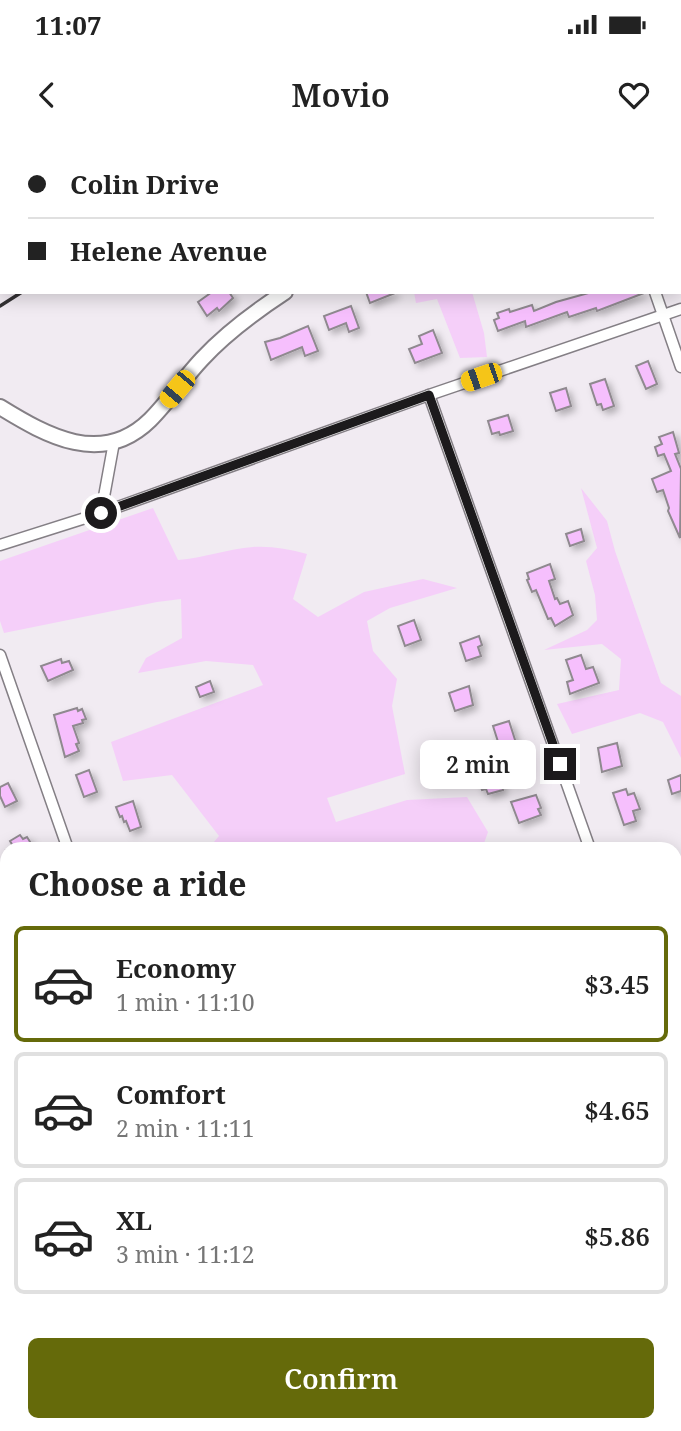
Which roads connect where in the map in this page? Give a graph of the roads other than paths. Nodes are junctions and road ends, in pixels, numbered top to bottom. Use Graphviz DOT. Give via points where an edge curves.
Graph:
graph roads {
  1 [pos="282,294"];
  2 [pos="656,294"];
  3 [pos="681,309"];
  4 [pos="663,315"];
  5 [pos="681,367"];
  6 [pos="429,395"];
  7 [pos="0,407"];
  8 [pos="114,442"];
  9 [pos="101,513"];
  10 [pos="0,545"];
  11 [pos="0,655"];
  12 [pos="66,842"];
  13 [pos="588,842"];
  1 -- 8 [label="main road" via="203,358 143,426"];
  2 -- 4 [label="street"];
  3 -- 4 [label="street"];
  4 -- 5 [label="street"];
  4 -- 6 [label="street"];
  6 -- 9 [label="street"];
  6 -- 13 [label="street"];
  7 -- 8 [label="main road" via="62,439 89,445"];
  8 -- 9 [label="street"];
  9 -- 10 [label="street"];
  11 -- 12 [label="street"];
}
